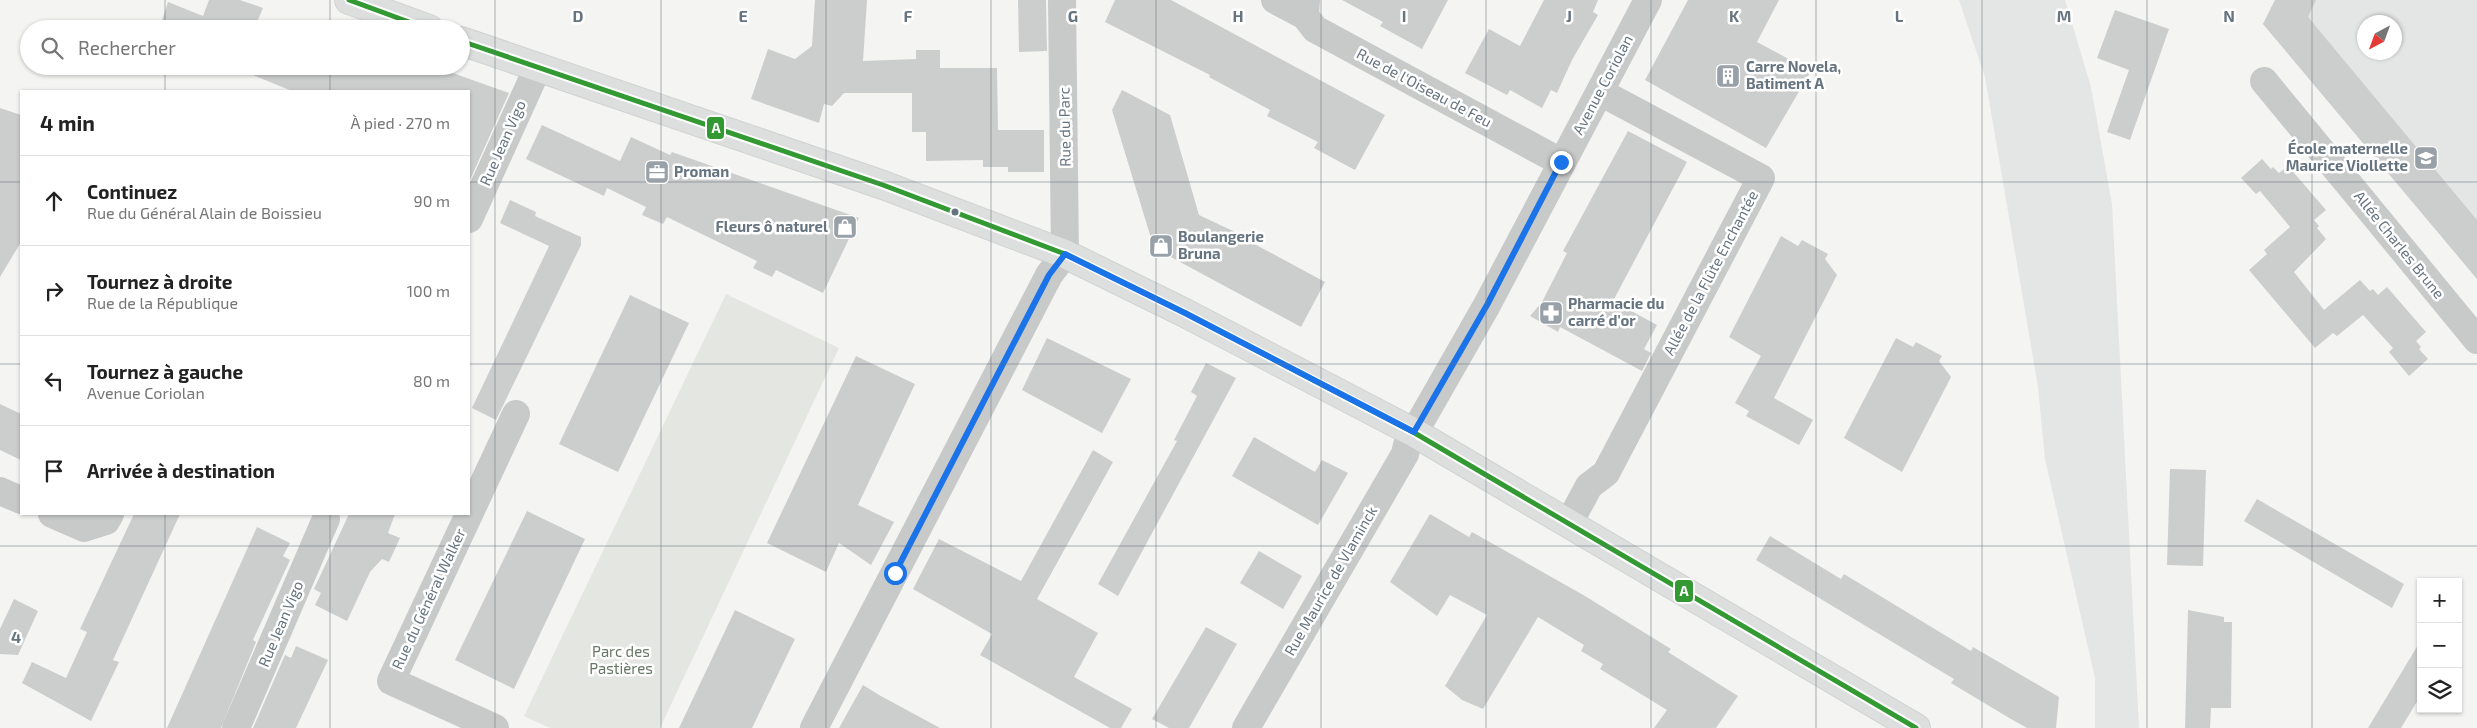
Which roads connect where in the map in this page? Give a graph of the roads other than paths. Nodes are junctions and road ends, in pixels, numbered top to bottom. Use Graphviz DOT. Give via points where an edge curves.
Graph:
graph roads {
  1 [pos="349,0"];
  2 [pos="1062,0"];
  3 [pos="1275,0"];
  4 [pos="1648,0"];
  5 [pos="1306,8"];
  6 [pos="404,20"];
  7 [pos="470,43"];
  8 [pos="538,67"];
  9 [pos="2264,81"];
  10 [pos="1600,92"];
  11 [pos="1561,162"];
  12 [pos="470,217"];
  13 [pos="1065,254"];
  14 [pos="2477,340"];
  15 [pos="516,414"];
  16 [pos="1414,432"];
  17 [pos="0,491"];
  18 [pos="20,500"];
  19 [pos="470,512"];
  20 [pos="54,515"];
  21 [pos="109,515"];
  22 [pos="469,515"];
  23 [pos="324,516"];
  24 [pos="1569,523"];
  25 [pos="236,728"];
  26 [pos="496,728"];
  27 [pos="814,728"];
  28 [pos="1246,728"];
  29 [pos="1916,728"];
  1 -- 6 [label="main road"];
  2 -- 13 [label="street, Rue du Parc"];
  3 -- 5 [label="street, Rue de l'Oiseau de Feu"];
  4 -- 10 [label="street, Avenue Coriolan"];
  5 -- 11 [label="street, Rue de l'Oiseau de Feu" via="1315,29"];
  7 -- 8 [label="main road"];
  8 -- 12 [label="street, Rue Jean Vigo"];
  8 -- 13 [label="main road" via="883,184"];
  9 -- 14 [label="street, Allée Charles Brune"];
  10 -- 11 [label="street, Avenue Coriolan"];
  10 -- 24 [label="street, Allée de la Flûte Enchantée" via="1761,178 1606,472 1589,486"];
  11 -- 16 [label="street, Avenue Coriolan" via="1487,305"];
  13 -- 16 [label="main road"];
  13 -- 27 [label="street" via="1049,275"];
  15 -- 19 [label="street, Rue du Général Walker"];
  16 -- 24 [label="main road"];
  16 -- 28 [label="street, Rue Maurice de Vlaminck" via="1405,454"];
  17 -- 18 [label="street"];
  20 -- 21 [label="street" via="84,528 106,521"];
  22 -- 26 [label="street, Rue du Général Walker" via="391,681"];
  23 -- 25 [label="street, Rue Jean Vigo"];
  24 -- 29 [label="main road"];
}
